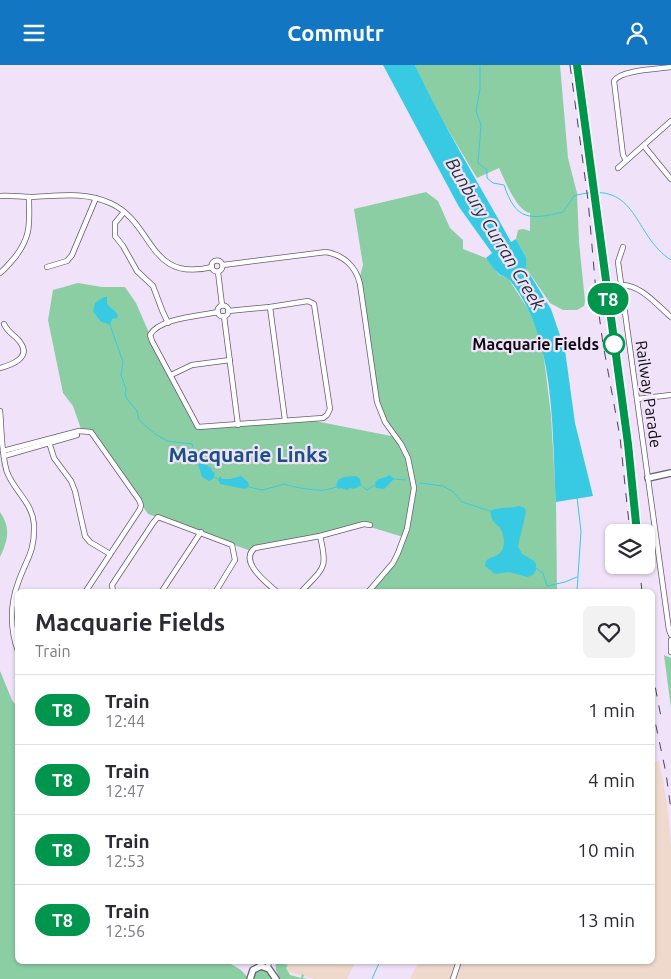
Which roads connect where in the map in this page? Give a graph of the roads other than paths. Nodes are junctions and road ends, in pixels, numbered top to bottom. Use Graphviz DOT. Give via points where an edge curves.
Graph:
graph roads {
  1 [pos="671,67"];
  2 [pos="671,121"];
  3 [pos="644,146"];
  4 [pos="626,160"];
  5 [pos="618,168"];
  6 [pos="671,179"];
  7 [pos="0,196"];
  8 [pos="29,197"];
  9 [pos="96,197"];
  10 [pos="124,212"];
  11 [pos="623,247"];
  12 [pos="223,265"];
  13 [pos="47,267"];
  14 [pos="212,267"];
  15 [pos="218,272"];
  16 [pos="0,273"];
  17 [pos="621,285"];
  18 [pos="222,305"];
  19 [pos="270,307"];
  20 [pos="228,311"];
  21 [pos="218,312"];
  22 [pos="224,316"];
  23 [pos="671,317"];
  24 [pos="168,323"];
  25 [pos="4,325"];
  26 [pos="230,360"];
  27 [pos="0,368"];
  28 [pos="171,375"];
  29 [pos="671,395"];
  30 [pos="637,399"];
  31 [pos="0,411"];
  32 [pos="285,420"];
  33 [pos="238,425"];
  34 [pos="49,441"];
  35 [pos="4,454"];
  36 [pos="671,473"];
  37 [pos="648,478"];
  38 [pos="370,525"];
  39 [pos="201,532"];
  40 [pos="320,536"];
  41 [pos="110,554"];
  42 [pos="17,589"];
  43 [pos="87,589"];
  44 [pos="112,589"];
  45 [pos="163,589"];
  46 [pos="217,589"];
  47 [pos="272,589"];
  48 [pos="304,589"];
  49 [pos="371,589"];
  50 [pos="15,596"];
  51 [pos="671,635"];
  52 [pos="15,637"];
  53 [pos="671,640"];
  54 [pos="671,652"];
  55 [pos="268,964"];
  56 [pos="458,964"];
  57 [pos="275,977"];
  58 [pos="250,979"];
  59 [pos="453,979"];
  1 -- 4 [label="street" via="616,77 613,86"];
  2 -- 3 [label="street"];
  3 -- 4 [label="street"];
  3 -- 6 [label="street"];
  4 -- 5 [label="street"];
  7 -- 8 [label="street"];
  8 -- 9 [label="street"];
  8 -- 16 [label="street" via="27,239"];
  9 -- 10 [label="street"];
  9 -- 13 [label="street" via="72,255 67,261"];
  10 -- 14 [label="street" via="138,225 156,254 170,265 187,269"];
  10 -- 24 [label="street" via="115,223 115,236 137,271 153,286"];
  11 -- 17 [label="street, Railway Parade" via="618,262"];
  12 -- 14 [label="street" via="216,261"];
  12 -- 15 [label="street"];
  12 -- 49 [label="street" via="326,252 342,257 358,275 377,402 385,422 408,458 414,488 407,529 398,553"];
  14 -- 15 [label="street"];
  15 -- 18 [label="street"];
  17 -- 23 [label="street" via="637,288"];
  17 -- 30 [label="street, Railway Parade"];
  18 -- 20 [label="street"];
  18 -- 21 [label="street"];
  19 -- 20 [label="street"];
  19 -- 32 [label="street"];
  19 -- 32 [label="street" via="308,301 314,305 330,409 330,413 323,417"];
  20 -- 22 [label="street"];
  21 -- 22 [label="street"];
  21 -- 24 [label="street" via="179,318"];
  22 -- 26 [label="street"];
  24 -- 28 [label="street" via="150,335"];
  25 -- 27 [label="street" via="21,343 22,352 18,362"];
  26 -- 28 [label="street" via="192,365"];
  26 -- 33 [label="street"];
  28 -- 33 [label="street" via="199,428"];
  29 -- 30 [label="street"];
  30 -- 37 [label="street, Railway Parade"];
  31 -- 35 [label="street"];
  32 -- 33 [label="street"];
  34 -- 35 [label="street"];
  34 -- 41 [label="street" via="54,458 75,491 84,533 90,542"];
  34 -- 41 [label="street" via="82,431 91,432 141,503"];
  35 -- 42 [label="street" via="11,481 30,507 34,524 33,547"];
  36 -- 37 [label="main road"];
  37 -- 51 [label="street, Railway Parade"];
  38 -- 40 [label="street"];
  39 -- 44 [label="street" via="158,517"];
  39 -- 45 [label="street"];
  39 -- 46 [label="street" via="233,546 235,560"];
  40 -- 47 [label="street" via="252,550 250,557 254,570"];
  40 -- 48 [label="street" via="324,566"];
  41 -- 43 [label="street"];
  50 -- 52 [label="street" via="12,609"];
  53 -- 54 [label="street"];
  55 -- 57 [label="main road"];
  55 -- 58 [label="main road" via="255,969"];
  56 -- 59 [label="street"];
}
